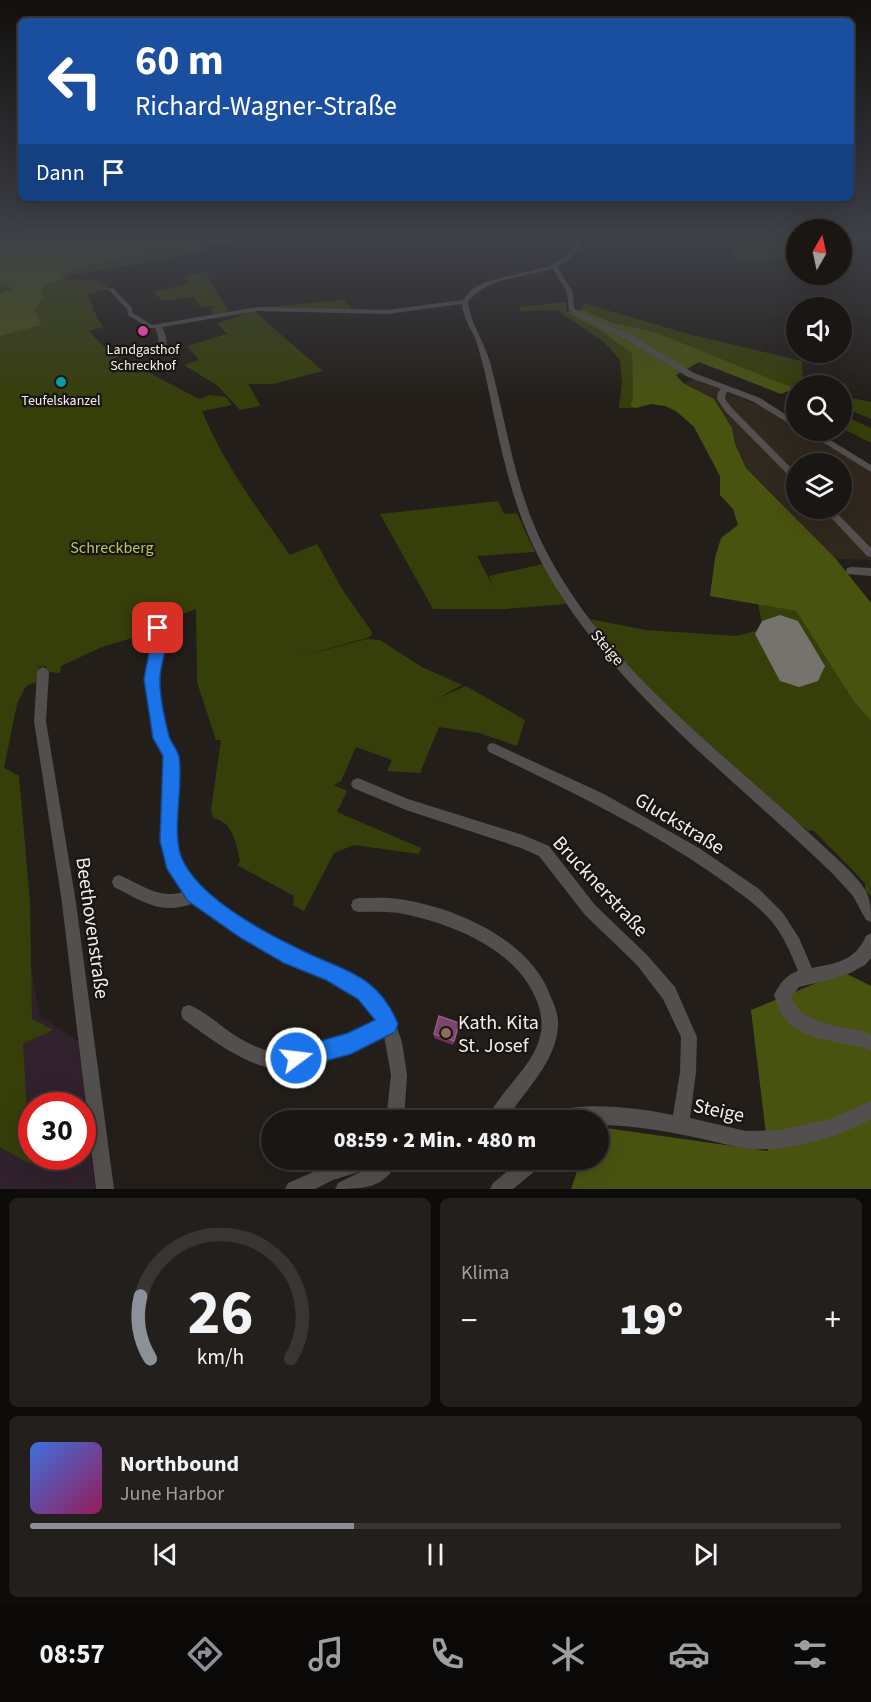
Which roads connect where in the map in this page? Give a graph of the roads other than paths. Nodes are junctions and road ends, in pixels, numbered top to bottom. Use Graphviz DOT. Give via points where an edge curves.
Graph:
graph roads {
  1 [pos="114,292"];
  2 [pos="472,292"];
  3 [pos="570,292"];
  4 [pos="465,302"];
  5 [pos="158,327"];
  6 [pos="163,350"];
  7 [pos="726,389"];
  8 [pos="786,418"];
  9 [pos="825,441"];
  10 [pos="786,468"];
  11 [pos="871,469"];
  12 [pos="837,519"];
  13 [pos="871,554"];
  14 [pos="850,571"];
  15 [pos="871,572"];
  16 [pos="158,628"];
  17 [pos="43,672"];
  18 [pos="493,748"];
  19 [pos="357,784"];
  20 [pos="119,882"];
  21 [pos="195,895"];
  22 [pos="358,904"];
  23 [pos="871,915"];
  24 [pos="871,941"];
  25 [pos="808,976"];
  26 [pos="189,1013"];
  27 [pos="388,1024"];
  28 [pos="871,1042"];
  29 [pos="396,1110"];
  30 [pos="503,1110"];
  31 [pos="871,1110"];
  32 [pos="609,1116"];
  33 [pos="680,1125"];
  34 [pos="337,1170"];
  35 [pos="383,1170"];
  36 [pos="523,1170"];
  37 [pos="105,1189"];
  38 [pos="294,1189"];
  39 [pos="344,1189"];
  40 [pos="499,1189"];
  1 -- 5 [label="street" via="130,309 130,315 148,327"];
  2 -- 4 [label="street"];
  3 -- 7 [label="street" via="571,309 579,315 630,338 691,375"];
  4 -- 5 [label="street" via="387,312 258,309"];
  4 -- 23 [label="street, Steige" via="483,352 520,500 556,577 618,659 838,869 858,891"];
  5 -- 6 [label="street"];
  7 -- 8 [label="street" via="757,400"];
  7 -- 10 [label="street" via="721,399 728,410"];
  9 -- 11 [label="street"];
  12 -- 13 [label="street"];
  14 -- 15 [label="street"];
  16 -- 21 [label="street" via="152,679 162,738 171,756 169,841 173,863"];
  17 -- 37 [label="street, Beethovenstraße" via="40,721 69,903"];
  18 -- 25 [label="street, Gluckstraße" via="599,798 694,853 754,894 778,918"];
  19 -- 33 [label="street, Brucknerstraße" via="544,851 590,910 642,960 669,993 689,1037"];
  20 -- 21 [label="street" via="162,902 178,903"];
  21 -- 27 [label="street" via="271,945 366,992"];
  22 -- 30 [label="street" via="402,907 475,930 502,946 544,992 550,1025 541,1056"];
  24 -- 25 [label="street" via="868,951 854,963"];
  25 -- 28 [label="street" via="794,980 782,995 795,1020"];
  26 -- 27 [label="street" via="226,1040 262,1058 296,1058 351,1043"];
  27 -- 29 [label="street" via="399,1075"];
  31 -- 33 [label="street, Steige" via="857,1119 790,1137 753,1141"];
  32 -- 33 [label="street, Steige"];
  34 -- 38 [label="street"];
  35 -- 39 [label="street"];
  36 -- 40 [label="street"];
}
